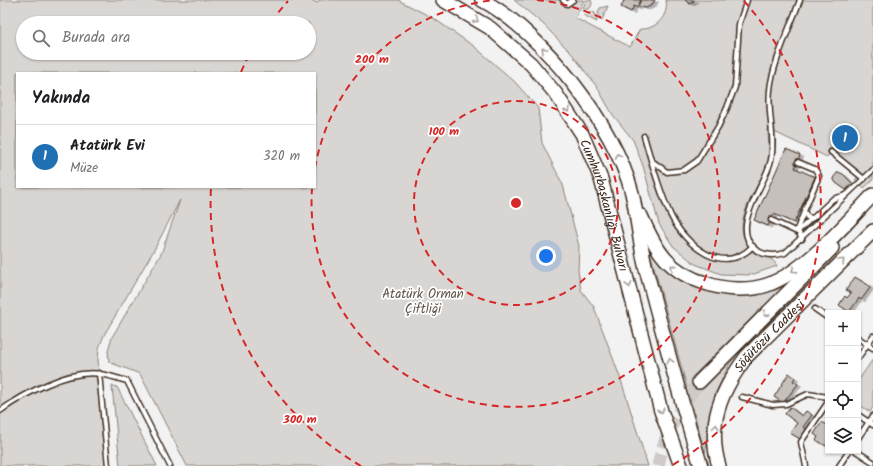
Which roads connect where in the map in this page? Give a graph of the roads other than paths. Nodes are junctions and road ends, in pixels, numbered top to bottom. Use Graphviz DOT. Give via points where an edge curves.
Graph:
graph roads {
  1 [pos="443,0"];
  2 [pos="482,0"];
  3 [pos="563,0"];
  4 [pos="573,0"];
  5 [pos="747,0"];
  6 [pos="800,0"];
  7 [pos="644,136"];
  8 [pos="831,152"];
  9 [pos="652,161"];
  10 [pos="798,162"];
  11 [pos="873,170"];
  12 [pos="864,179"];
  13 [pos="632,192"];
  14 [pos="848,195"];
  15 [pos="873,195"];
  16 [pos="873,207"];
  17 [pos="804,211"];
  18 [pos="813,218"];
  19 [pos="771,220"];
  20 [pos="873,231"];
  21 [pos="797,232"];
  22 [pos="802,239"];
  23 [pos="753,246"];
  24 [pos="815,309"];
  25 [pos="825,316"];
  26 [pos="873,336"];
  27 [pos="861,340"];
  28 [pos="867,344"];
  29 [pos="873,348"];
  30 [pos="861,353"];
  31 [pos="99,373"];
  32 [pos="699,382"];
  33 [pos="742,396"];
  34 [pos="825,397"];
  35 [pos="825,406"];
  36 [pos="0,412"];
  37 [pos="873,416"];
  38 [pos="861,417"];
  39 [pos="869,422"];
  40 [pos="873,425"];
  41 [pos="861,434"];
  42 [pos="847,454"];
  43 [pos="861,454"];
  44 [pos="873,462"];
  45 [pos="108,466"];
  46 [pos="170,466"];
  47 [pos="681,466"];
  48 [pos="701,466"];
  49 [pos="719,466"];
  50 [pos="806,466"];
  51 [pos="839,466"];
  1 -- 47 [label="main road, Cumhurbaşkanlığı Bulvarı, one-way" via="490,28 531,64 556,94 582,134 601,179 661,411"];
  13 -- 2 [label="main road, Cumhurbaşkanlığı Bulvarı, one-way" via="611,143 572,82 531,38"];
  3 -- 4 [label="lane" via="567,4"];
  5 -- 9 [label="lane" via="739,24 734,87 718,127 697,161 684,170 667,172"];
  6 -- 23 [label="lane" via="770,88 773,149 746,225 746,234"];
  7 -- 9 [label="lane"];
  8 -- 12 [label="lane"];
  9 -- 23 [label="lane" via="671,217 694,245 708,256 724,260 738,258"];
  10 -- 17 [label="lane" via="815,169 820,176"];
  11 -- 12 [label="lane"];
  12 -- 14 [label="lane"];
  15 -- 13 [label="main road, one-way" via="801,266 767,285 732,289 697,281 680,273 670,264 651,239"];
  48 -- 13 [label="main road, Cumhurbaşkanlığı Bulvarı, one-way" via="680,399 644,262"];
  14 -- 18 [label="lane" via="833,199"];
  14 -- 22 [label="lane"];
  16 -- 32 [label="main road, Söğütözü Caddesi, one-way"];
  17 -- 18 [label="lane" via="806,217"];
  17 -- 21 [label="lane"];
  18 -- 21 [label="lane"];
  19 -- 21 [label="lane"];
  49 -- 20 [label="main road, Söğütözü Caddesi, one-way" via="715,433 719,403 731,378 748,356"];
  21 -- 22 [label="lane"];
  22 -- 23 [label="lane" via="780,255 767,254"];
  24 -- 25 [label="lane"];
  26 -- 28 [label="lane"];
  27 -- 28 [label="lane"];
  28 -- 29 [label="lane"];
  28 -- 30 [label="lane"];
  31 -- 36 [label="lane" via="60,380"];
  31 -- 45 [label="lane"];
  31 -- 46 [label="lane" via="127,381"];
  33 -- 34 [label="lane" via="774,405 786,404 808,394"];
  35 -- 50 [label="lane" via="801,442"];
  37 -- 39 [label="lane"];
  38 -- 39 [label="lane"];
  39 -- 40 [label="lane"];
  39 -- 41 [label="lane"];
  42 -- 51 [label="lane"];
  43 -- 44 [label="lane"];
}
